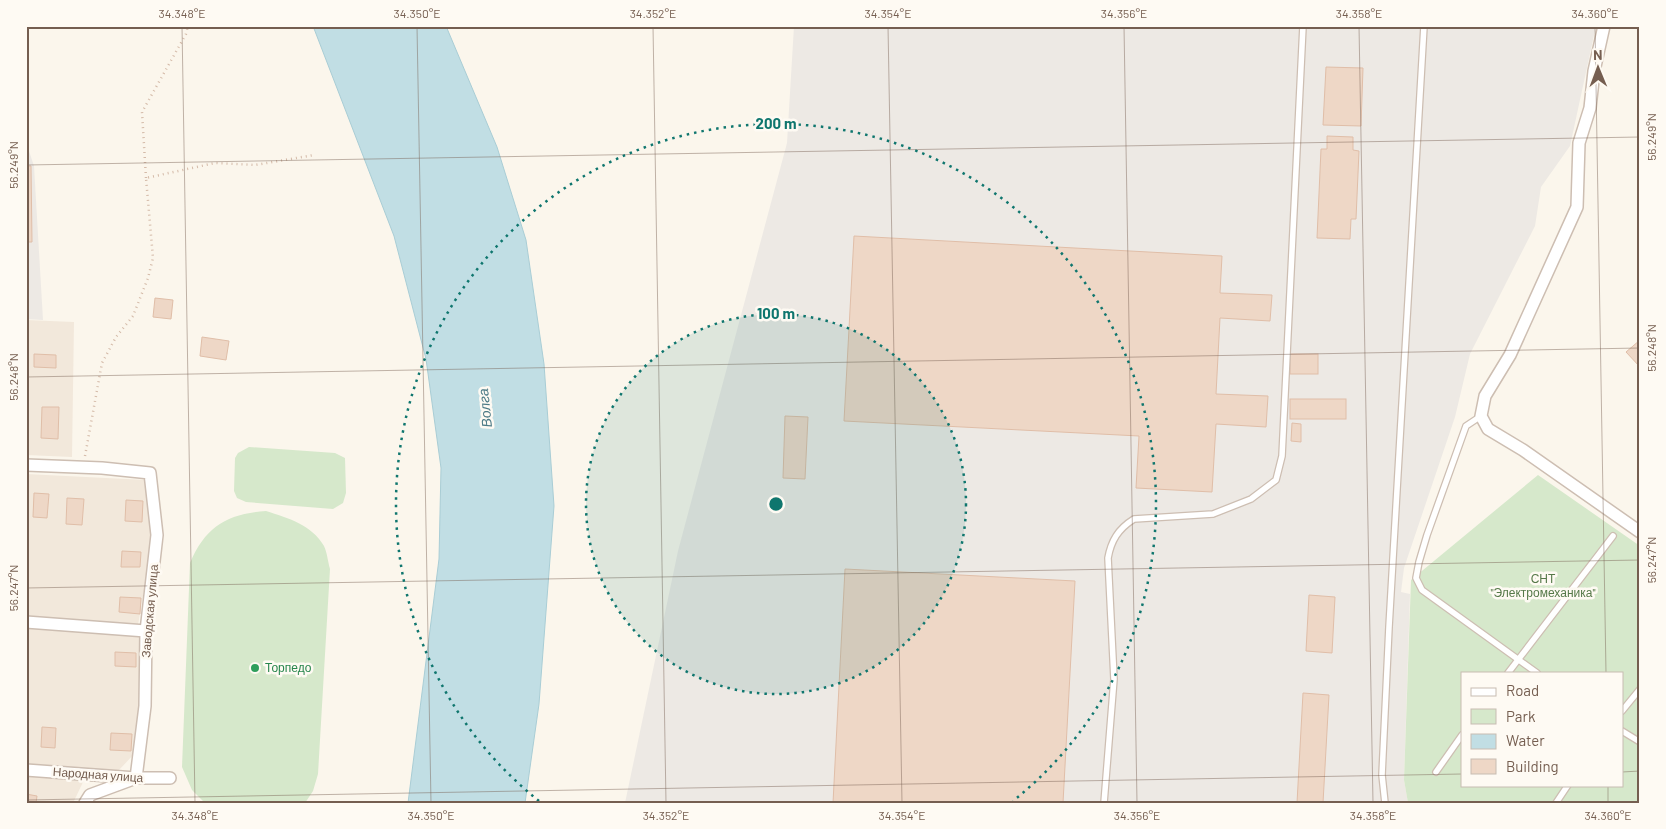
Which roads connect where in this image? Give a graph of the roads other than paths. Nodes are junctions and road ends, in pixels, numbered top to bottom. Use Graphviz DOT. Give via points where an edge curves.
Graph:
graph roads {
  1 [pos="1303,26"];
  2 [pos="1424,26"];
  3 [pos="1604,26"];
  4 [pos="1481,416"];
  5 [pos="26,465"];
  6 [pos="1640,532"];
  7 [pos="1613,536"];
  8 [pos="26,622"];
  9 [pos="146,631"];
  10 [pos="1518,659"];
  11 [pos="1509,672"];
  12 [pos="1536,672"];
  13 [pos="1640,689"];
  14 [pos="1624,709"];
  15 [pos="1624,732"];
  16 [pos="1461,736"];
  17 [pos="1640,742"];
  18 [pos="26,770"];
  19 [pos="1436,772"];
  20 [pos="136,778"];
  21 [pos="170,778"];
  22 [pos="1567,786"];
  23 [pos="85,803"];
  24 [pos="1104,803"];
  25 [pos="1385,803"];
  26 [pos="1556,803"];
  1 -- 24 [label="lane" via="1282,456 1276,480 1251,499 1213,514 1134,520 1124,525 1111,542 1108,558 1114,679"];
  2 -- 25 [label="lane" via="1389,627 1382,775"];
  3 -- 4 [label="street" via="1590,108 1579,143 1577,207 1510,355 1484,396"];
  4 -- 6 [label="street" via="1488,429"];
  4 -- 10 [label="lane" via="1466,426 1453,458 1419,562 1417,583 1422,590"];
  5 -- 9 [label="street, Заводская улица" via="150,473 157,535"];
  7 -- 10 [label="lane"];
  8 -- 9 [label="street"];
  9 -- 20 [label="street, Заводская улица" via="146,706"];
  10 -- 11 [label="lane"];
  10 -- 12 [label="lane"];
  13 -- 14 [label="lane"];
  15 -- 17 [label="lane"];
  16 -- 19 [label="lane"];
  18 -- 20 [label="street, Народная улица"];
  20 -- 21 [label="street, Народная улица"];
  20 -- 23 [label="street" via="90,795"];
  22 -- 26 [label="lane"];
}
